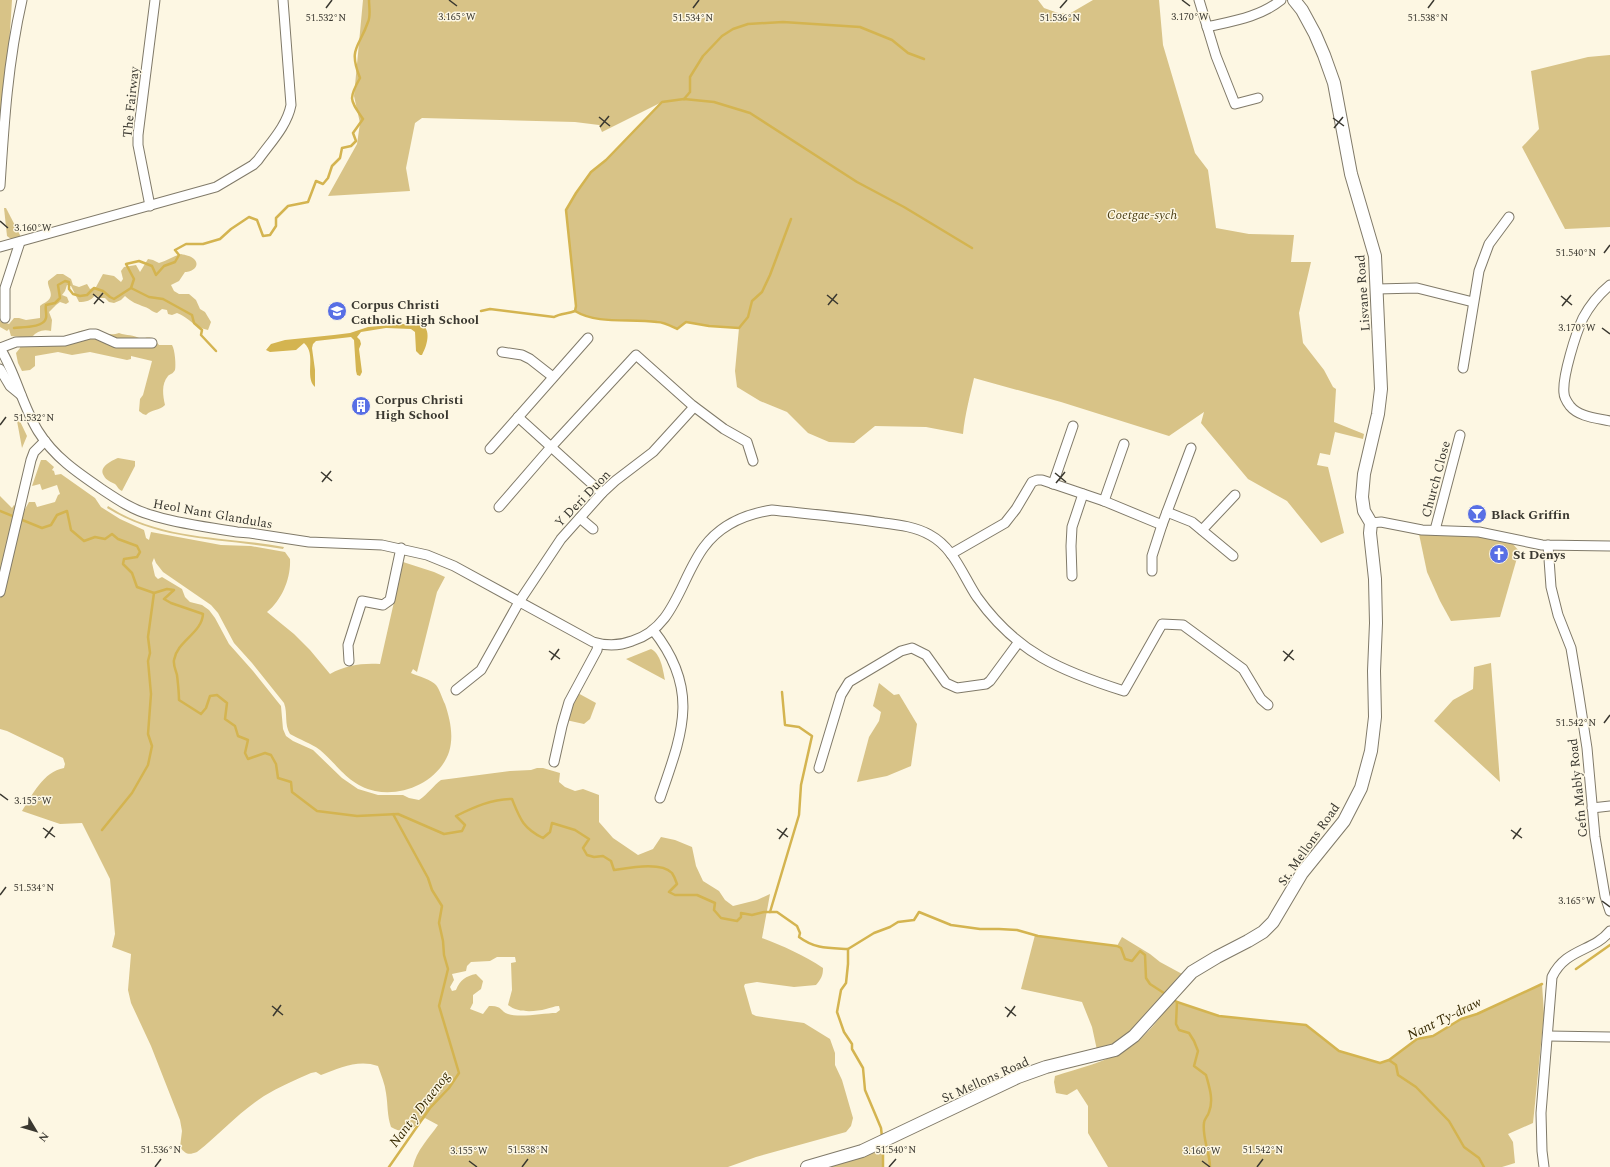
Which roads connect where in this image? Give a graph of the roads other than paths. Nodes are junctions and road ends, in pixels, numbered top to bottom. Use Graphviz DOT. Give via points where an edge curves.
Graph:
graph roads {
  1 [pos="22,0"];
  2 [pos="156,0"];
  3 [pos="283,0"];
  4 [pos="1199,0"];
  5 [pos="1281,0"];
  6 [pos="1294,0"];
  7 [pos="1207,27"];
  8 [pos="1258,98"];
  9 [pos="0,186"];
  10 [pos="150,206"];
  11 [pos="1509,217"];
  12 [pos="20,242"];
  13 [pos="0,247"];
  14 [pos="1610,285"];
  15 [pos="1377,289"];
  16 [pos="1473,302"];
  17 [pos="5,318"];
  18 [pos="588,338"];
  19 [pos="152,343"];
  20 [pos="0,348"];
  21 [pos="502,352"];
  22 [pos="0,368"];
  23 [pos="1463,368"];
  24 [pos="553,377"];
  25 [pos="22,396"];
  26 [pos="694,407"];
  27 [pos="518,417"];
  28 [pos="1610,421"];
  29 [pos="1073,426"];
  30 [pos="1460,435"];
  31 [pos="45,441"];
  32 [pos="1124,444"];
  33 [pos="490,448"];
  34 [pos="551,448"];
  35 [pos="1191,448"];
  36 [pos="753,461"];
  37 [pos="1053,484"];
  38 [pos="602,494"];
  39 [pos="1083,494"];
  40 [pos="1236,495"];
  41 [pos="1104,501"];
  42 [pos="499,507"];
  43 [pos="1167,512"];
  44 [pos="580,518"];
  45 [pos="1371,523"];
  46 [pos="1162,525"];
  47 [pos="593,529"];
  48 [pos="1202,530"];
  49 [pos="1435,530"];
  50 [pos="1548,545"];
  51 [pos="1610,546"];
  52 [pos="401,548"];
  53 [pos="951,554"];
  54 [pos="1234,556"];
  55 [pos="1152,571"];
  56 [pos="1072,576"];
  57 [pos="0,592"];
  58 [pos="519,602"];
  59 [pos="654,630"];
  60 [pos="1018,643"];
  61 [pos="598,644"];
  62 [pos="349,661"];
  63 [pos="456,690"];
  64 [pos="1268,705"];
  65 [pos="554,762"];
  66 [pos="819,768"];
  67 [pos="660,798"];
  68 [pos="1610,806"];
  69 [pos="1592,808"];
  70 [pos="1610,911"];
  71 [pos="1610,931"];
  72 [pos="1163,1004"];
  73 [pos="1548,1036"];
  74 [pos="1610,1037"];
  75 [pos="807,1167"];
  76 [pos="1544,1167"];
  1 -- 9 [label="street" via="7,89"];
  2 -- 10 [label="street, The Fairway" via="138,135"];
  3 -- 10 [label="street" via="291,95 289,114 277,133 253,165 221,185"];
  4 -- 7 [label="street"];
  5 -- 7 [label="street" via="1271,8 1250,17"];
  6 -- 15 [label="main road, Lisvane Road" via="1315,34 1334,83 1351,174 1374,249"];
  7 -- 8 [label="street" via="1235,104"];
  10 -- 12 [label="street"];
  11 -- 16 [label="street" via="1495,233 1484,255 1478,271"];
  12 -- 13 [label="street"];
  12 -- 17 [label="street" via="5,288"];
  14 -- 28 [label="street" via="1583,319 1572,347 1564,387 1566,400 1575,410 1584,415"];
  15 -- 16 [label="street" via="1417,288"];
  15 -- 45 [label="main road, Lisvane Road" via="1380,401 1364,474 1362,497 1364,511"];
  16 -- 23 [label="street"];
  18 -- 24 [label="street"];
  19 -- 20 [label="street" via="116,343 90,334 65,341 16,342"];
  20 -- 25 [label="street, Heol Nant Glandulas"];
  21 -- 24 [label="street" via="530,358"];
  22 -- 25 [label="street" via="10,386"];
  24 -- 27 [label="street"];
  25 -- 31 [label="street, Heol Nant Glandulas"];
  26 -- 34 [label="street" via="636,355"];
  26 -- 36 [label="street" via="747,442"];
  26 -- 38 [label="street, Y Deri Duon" via="654,452"];
  27 -- 33 [label="street"];
  27 -- 34 [label="street"];
  29 -- 37 [label="street"];
  30 -- 49 [label="street, Church Close"];
  31 -- 52 [label="street, Heol Nant Glandulas" via="64,462 84,477 131,508 152,516 296,540"];
  31 -- 57 [label="street" via="32,456"];
  32 -- 41 [label="street"];
  34 -- 38 [label="street"];
  34 -- 42 [label="street"];
  35 -- 43 [label="street"];
  37 -- 39 [label="street"];
  37 -- 53 [label="street" via="1042,480 1032,482 1005,523"];
  38 -- 44 [label="street, Y Deri Duon"];
  39 -- 41 [label="street"];
  39 -- 56 [label="street" via="1072,527"];
  40 -- 48 [label="street"];
  41 -- 46 [label="street"];
  43 -- 46 [label="street"];
  43 -- 48 [label="street" via="1192,522"];
  44 -- 47 [label="street"];
  44 -- 58 [label="street, Y Deri Duon" via="553,549"];
  45 -- 49 [label="street"];
  45 -- 72 [label="main road, St. Mellons Road" via="1376,598 1375,717 1371,751 1361,788 1344,821 1302,873 1273,922 1263,932 1192,972"];
  46 -- 55 [label="street" via="1152,556"];
  48 -- 54 [label="street"];
  49 -- 50 [label="street" via="1486,533"];
  50 -- 51 [label="street"];
  50 -- 69 [label="street, Cefn Mably Road" via="1550,587 1571,648 1587,748"];
  52 -- 58 [label="street, Heol Nant Glandulas" via="454,566"];
  52 -- 62 [label="street" via="390,600 383,605 362,601 348,645"];
  53 -- 59 [label="street, Heol Nant Glandulas" via="937,539 914,528 868,520 772,510 756,513 727,526 704,546 666,617"];
  53 -- 60 [label="street, Heol Nant Glandulas" via="993,618"];
  58 -- 61 [label="street, Heol Nant Glandulas"];
  58 -- 63 [label="street" via="481,670"];
  59 -- 61 [label="street, Heol Nant Glandulas" via="626,643"];
  59 -- 67 [label="street" via="674,664 683,700 681,733"];
  60 -- 64 [label="street, Heol Nant Glandulas" via="1083,678 1124,691 1162,624 1183,625 1243,669 1260,699"];
  60 -- 66 [label="street" via="986,684 957,688 951,686 946,683 926,655 912,648 901,651 849,682 841,695"];
  61 -- 65 [label="street" via="569,702"];
  68 -- 69 [label="street"];
  69 -- 70 [label="street, Cefn Mably Road" via="1605,896"];
  71 -- 73 [label="street" via="1604,938 1565,959 1556,969 1550,985"];
  72 -- 75 [label="main road, St Mellons Road" via="1134,1036 1115,1050 1046,1067 1018,1077 862,1151"];
  73 -- 74 [label="street"];
  73 -- 76 [label="street" via="1541,1113"];
}
